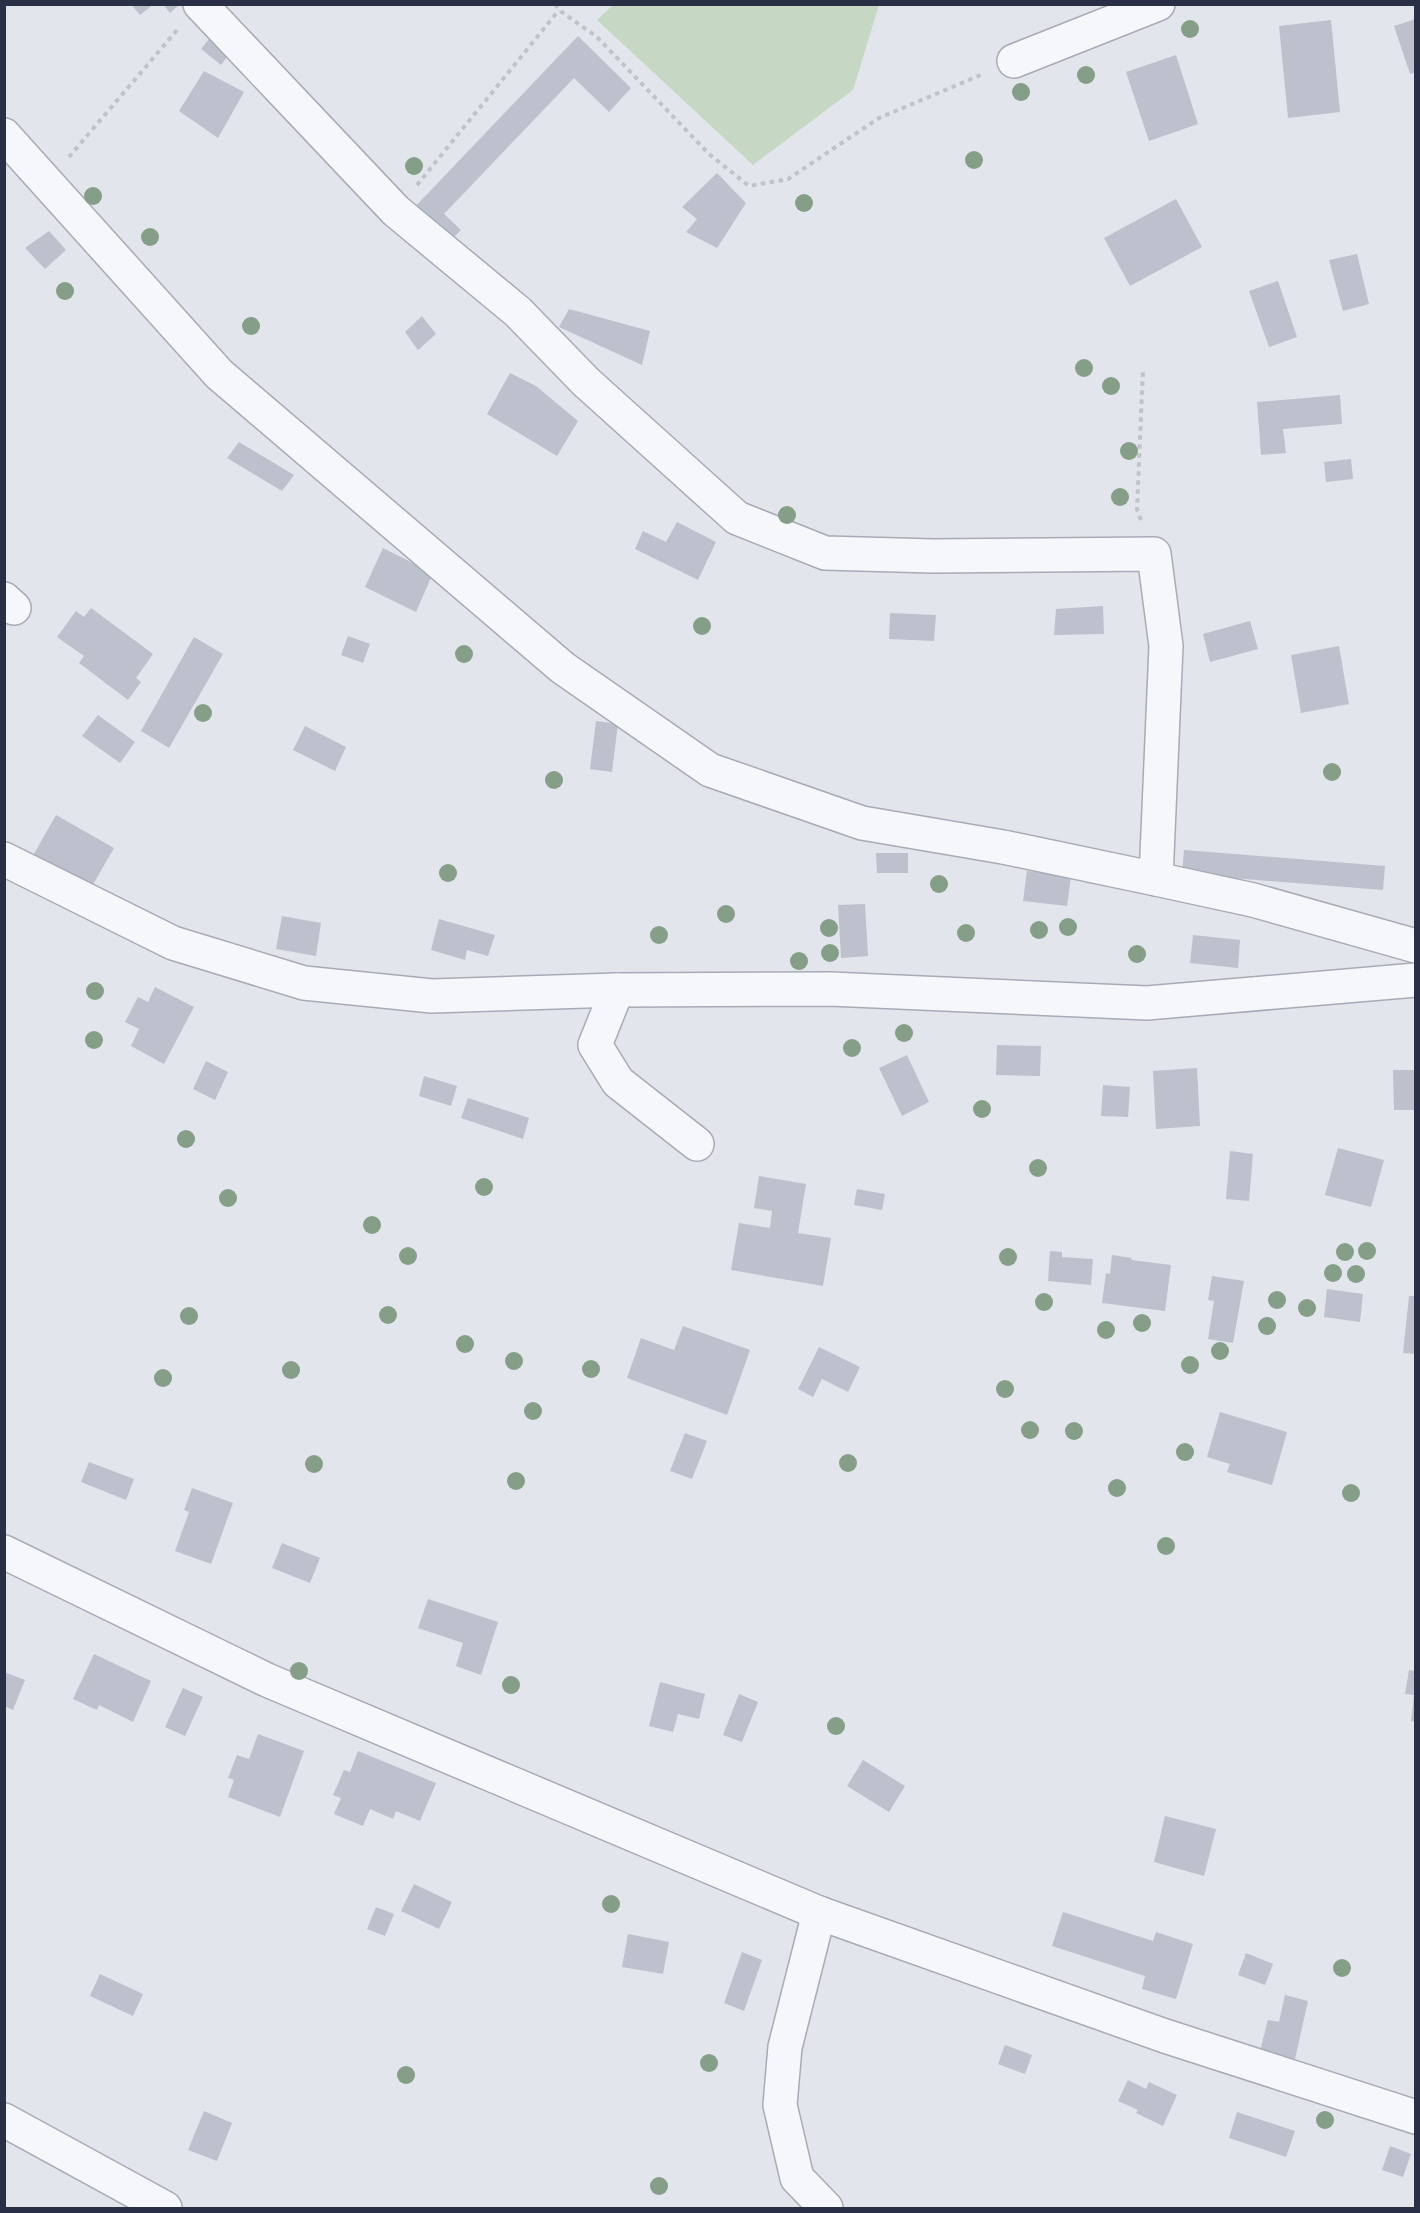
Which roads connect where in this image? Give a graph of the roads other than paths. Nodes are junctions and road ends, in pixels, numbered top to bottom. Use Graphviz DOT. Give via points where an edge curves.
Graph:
graph roads {
  1 [pos="1158,4"];
  2 [pos="192,13"];
  3 [pos="1014,61"];
  4 [pos="4,135"];
  5 [pos="4,859"];
  6 [pos="1156,879"];
  7 [pos="1416,946"];
  8 [pos="1416,980"];
  9 [pos="617,990"];
  10 [pos="697,1144"];
  11 [pos="4,1552"];
  12 [pos="819,1913"];
  13 [pos="1416,2117"];
  14 [pos="4,2120"];
  15 [pos="165,2208"];
  16 [pos="826,2208"];
  1 -- 3 [label="street"];
  2 -- 6 [label="street" via="396,211 518,312 586,382 737,518 825,553 1154,554 1166,645"];
  4 -- 6 [label="street" via="219,374 563,668 710,770 862,823"];
  5 -- 9 [label="street" via="173,943 304,983 432,996"];
  6 -- 7 [label="street" via="1253,900"];
  8 -- 9 [label="street" via="1147,1002 830,989"];
  9 -- 10 [label="street" via="595,1045 618,1082"];
  11 -- 12 [label="street" via="267,1680"];
  12 -- 13 [label="street" via="1165,2036"];
  12 -- 16 [label="street" via="785,2047 780,2105 797,2178"];
  14 -- 15 [label="street"];
}
